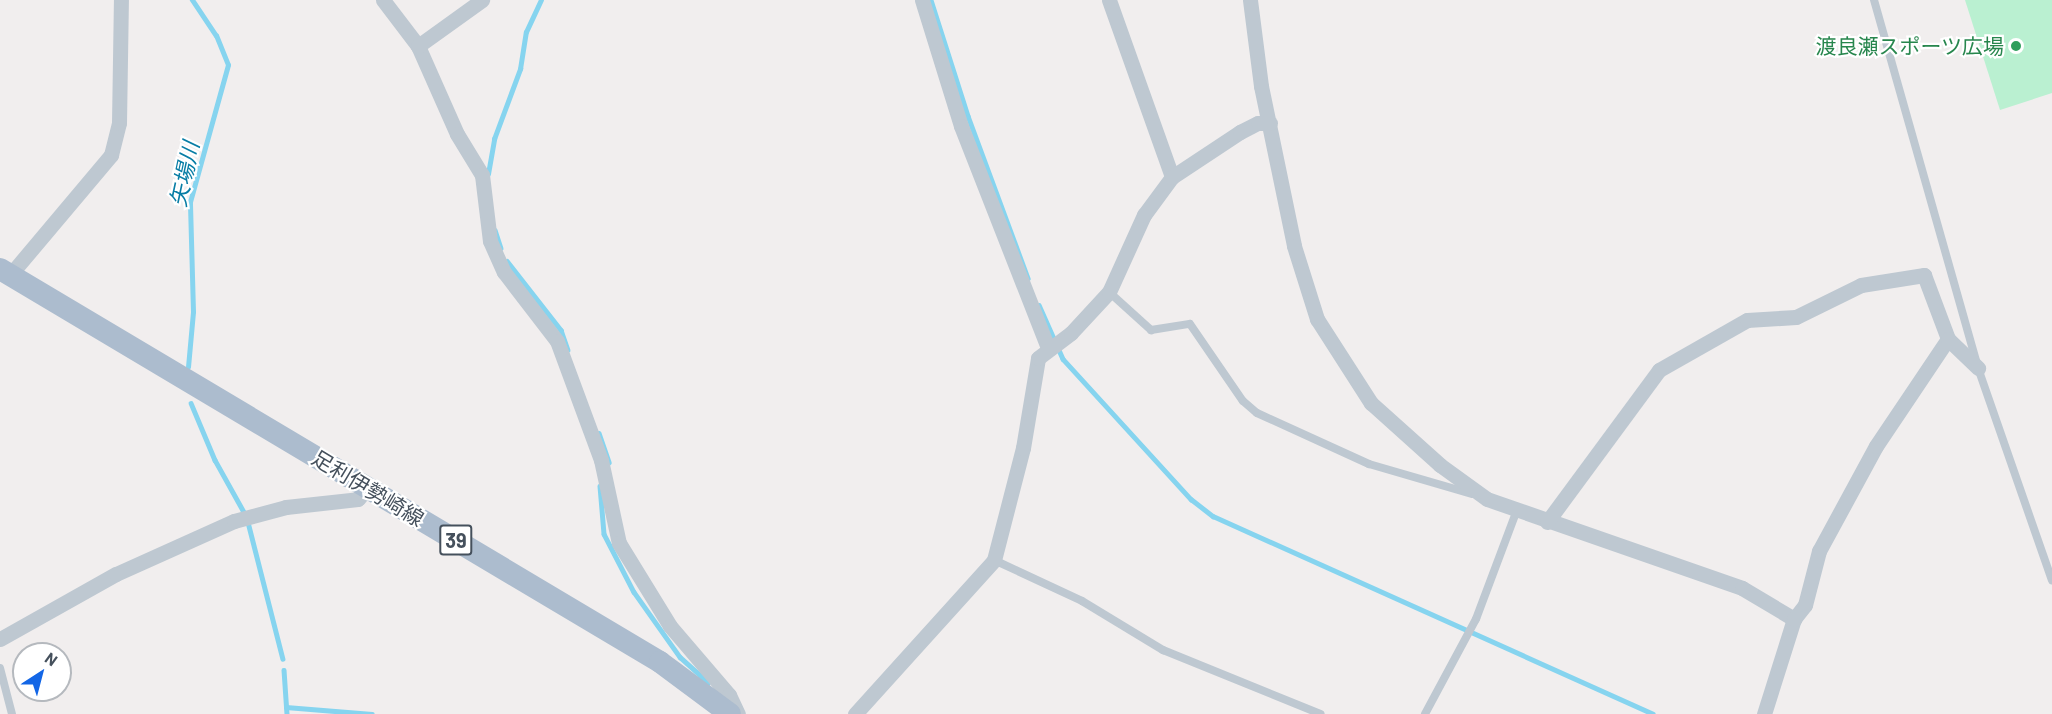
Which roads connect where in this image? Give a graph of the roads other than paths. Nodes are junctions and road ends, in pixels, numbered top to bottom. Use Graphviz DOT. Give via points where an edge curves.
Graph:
graph roads {
  1 [pos="121,0"];
  2 [pos="383,0"];
  3 [pos="482,0"];
  4 [pos="922,0"];
  5 [pos="1109,0"];
  6 [pos="1250,0"];
  7 [pos="1874,0"];
  8 [pos="418,46"];
  9 [pos="1270,123"];
  10 [pos="1172,177"];
  11 [pos="5,272"];
  12 [pos="1109,292"];
  13 [pos="1948,339"];
  14 [pos="1048,348"];
  15 [pos="1978,368"];
  16 [pos="368,487"];
  17 [pos="1487,499"];
  18 [pos="1517,510"];
  19 [pos="1547,522"];
  20 [pos="994,560"];
  21 [pos="2052,580"];
  22 [pos="1794,619"];
  23 [pos="0,639"];
  24 [pos="0,668"];
  25 [pos="12,714"];
  26 [pos="730,714"];
  27 [pos="738,714"];
  28 [pos="855,714"];
  29 [pos="1321,714"];
  30 [pos="1425,714"];
  31 [pos="1764,714"];
  1 -- 11 [label="street" via="118,134 111,155"];
  2 -- 8 [label="street"];
  3 -- 8 [label="street"];
  4 -- 14 [label="street" via="965,137"];
  5 -- 10 [label="street"];
  6 -- 9 [label="street"];
  7 -- 15 [label="lane"];
  8 -- 27 [label="street" via="457,134 482,175 490,241 504,272 557,341 601,460 619,543 670,626 729,695"];
  9 -- 10 [label="street" via="1258,123 1240,132"];
  9 -- 17 [label="street" via="1294,246 1317,319 1371,403 1440,465"];
  10 -- 12 [label="street" via="1138,225"];
  11 -- 16 [label="main road, 足利伊勢崎線 / 39"];
  12 -- 14 [label="street" via="1071,333"];
  12 -- 17 [label="lane" via="1151,330 1191,324 1243,401 1257,413 1368,464"];
  13 -- 15 [label="street"];
  13 -- 19 [label="street" via="1924,275 1861,285 1796,317 1747,320 1659,370"];
  13 -- 22 [label="street" via="1876,446 1819,551 1805,605"];
  14 -- 20 [label="street" via="1038,358 1023,448"];
  15 -- 21 [label="lane"];
  16 -- 23 [label="street" via="358,499 247,517 116,574"];
  16 -- 26 [label="main road, 足利伊勢崎線 / 39" via="660,662"];
  17 -- 18 [label="street"];
  18 -- 19 [label="street"];
  18 -- 30 [label="lane" via="1476,619"];
  19 -- 22 [label="street" via="1742,588"];
  20 -- 28 [label="street"];
  20 -- 29 [label="lane" via="1082,602 1163,650"];
  22 -- 31 [label="street"];
  24 -- 25 [label="lane"];
}
